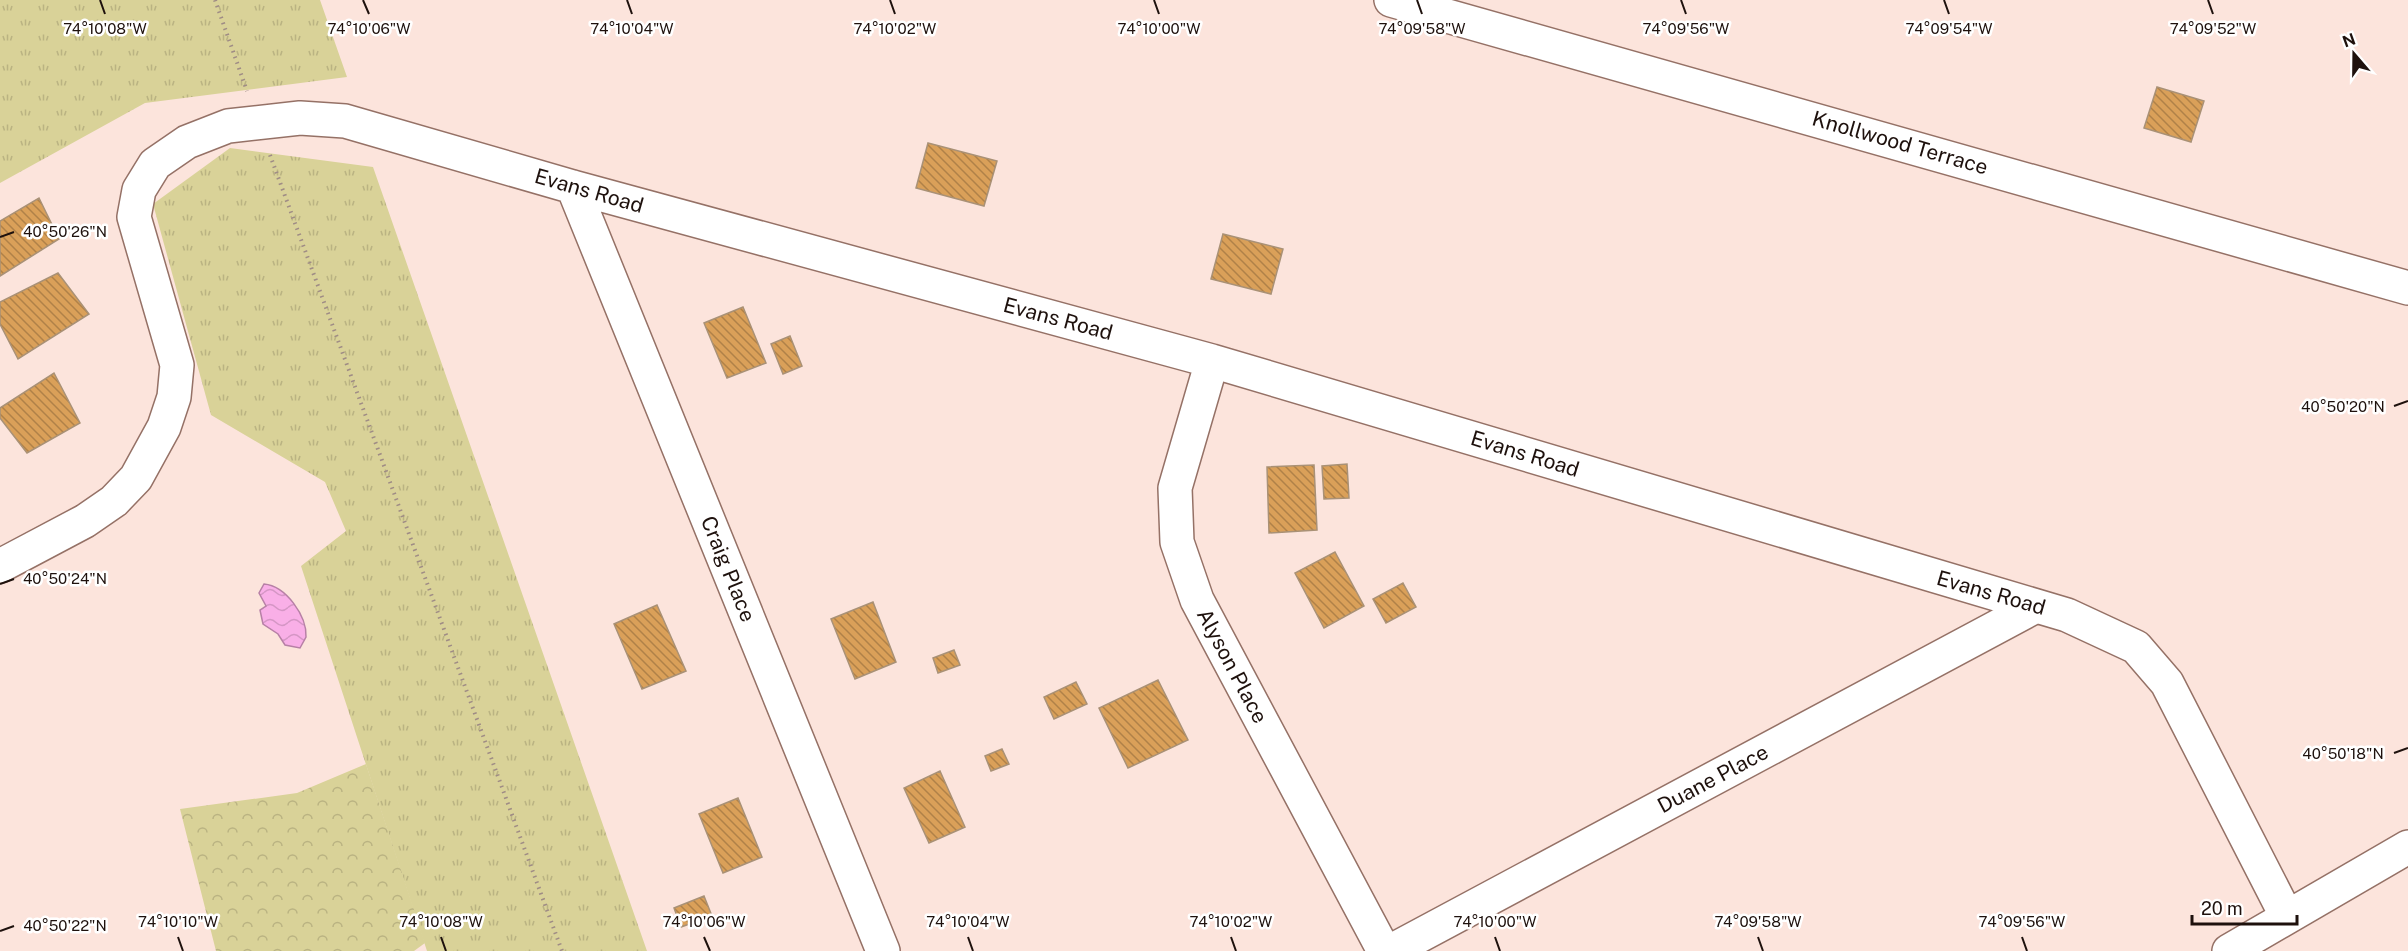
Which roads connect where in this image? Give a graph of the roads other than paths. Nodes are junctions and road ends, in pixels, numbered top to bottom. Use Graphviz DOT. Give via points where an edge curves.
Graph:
graph roads {
  1 [pos="1391,0"];
  2 [pos="573,187"];
  3 [pos="2408,288"];
  4 [pos="1212,361"];
  5 [pos="0,566"];
  6 [pos="2036,606"];
  7 [pos="2408,847"];
  8 [pos="2287,917"];
  9 [pos="883,951"];
  10 [pos="1384,951"];
  11 [pos="1391,951"];
  12 [pos="2229,951"];
  1 -- 3 [label="street, Knollwood Terrace"];
  2 -- 4 [label="street, Evans Road"];
  2 -- 5 [label="street, Evans Road" via="345,121 300,118 258,122 228,126 187,142 155,164 139,190 134,217 177,364 174,397 151,454 136,478 114,501 85,521"];
  2 -- 9 [label="street, Craig Place"];
  4 -- 6 [label="street, Evans Road"];
  4 -- 10 [label="street, Alyson Place" via="1175,488 1177,542 1197,600"];
  6 -- 8 [label="street, Evans Road" via="2067,615 2136,647 2167,683"];
  6 -- 11 [label="street, Duane Place"];
  7 -- 8 [label="street"];
  8 -- 12 [label="street"];
}
